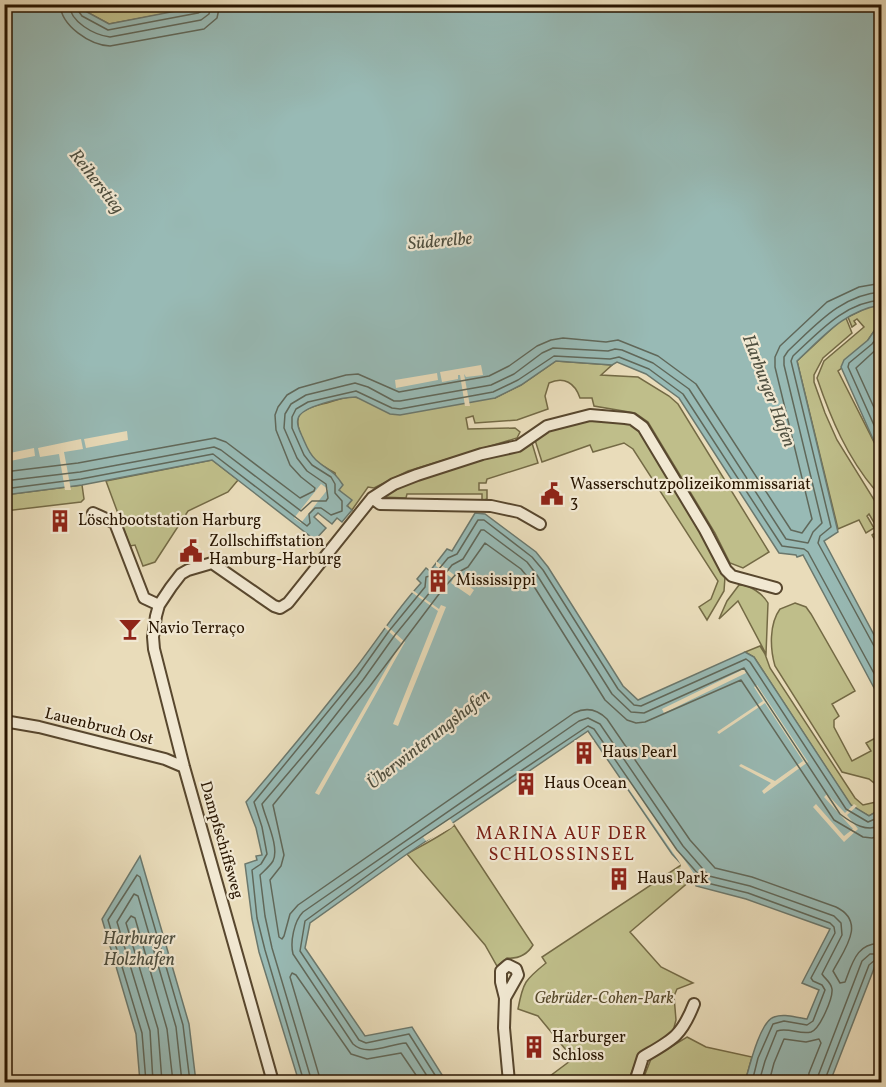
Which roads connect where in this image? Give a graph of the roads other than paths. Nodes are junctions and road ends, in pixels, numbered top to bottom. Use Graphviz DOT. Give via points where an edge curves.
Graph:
graph roads {
  1 [pos="372,498"];
  2 [pos="93,513"];
  3 [pos="540,524"];
  4 [pos="776,588"];
  5 [pos="159,605"];
  6 [pos="4,721"];
  7 [pos="184,767"];
  8 [pos="505,998"];
  9 [pos="694,1004"];
  10 [pos="273,1083"];
  11 [pos="509,1083"];
  12 [pos="635,1083"];
  1 -- 3 [label="street" via="380,504 491,506 519,512"];
  1 -- 4 [label="street" via="417,475 518,446 547,426 590,415 632,419 647,432 726,570 732,576"];
  1 -- 5 [label="street, Dampfschiffsweg" via="280,608 209,562 181,574"];
  2 -- 5 [label="street" via="115,523 144,598"];
  5 -- 7 [label="street, Dampfschiffsweg" via="153,627 154,649"];
  6 -- 7 [label="street, Lauenbruch Ost" via="165,759"];
  7 -- 10 [label="street, Dampfschiffsweg"];
  8 -- 11 [label="street"];
  9 -- 12 [label="street" via="674,1039 643,1057"];
}
